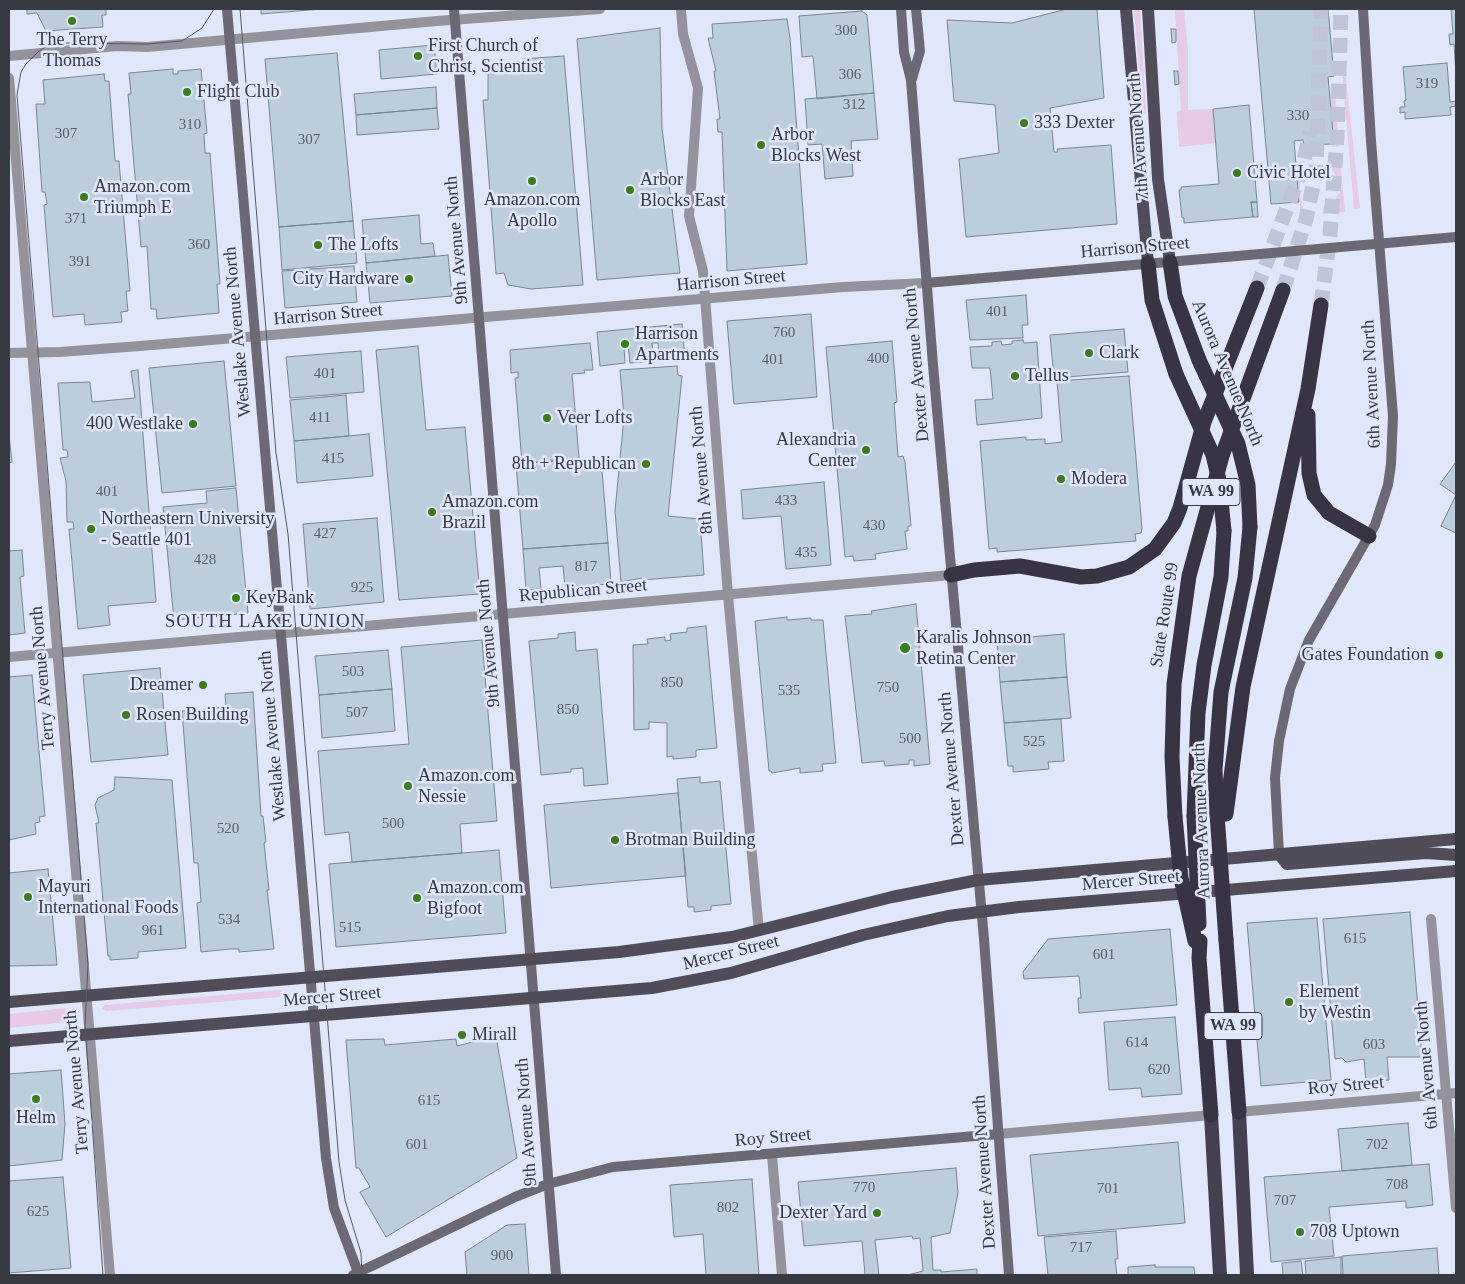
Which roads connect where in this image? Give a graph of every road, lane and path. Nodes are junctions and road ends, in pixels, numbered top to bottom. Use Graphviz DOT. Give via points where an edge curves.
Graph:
graph roads {
  1 [pos="228,9"];
  2 [pos="600,9"];
  3 [pos="681,9"];
  4 [pos="901,9"];
  5 [pos="916,9"];
  6 [pos="1126,9"];
  7 [pos="1148,9"];
  8 [pos="1364,9"];
  9 [pos="454,14"];
  10 [pos="230,39"];
  11 [pos="9,56"];
  12 [pos="9,78"];
  13 [pos="911,80"];
  14 [pos="1456,237"];
  15 [pos="1380,244"];
  16 [pos="1170,262"];
  17 [pos="1148,264"];
  18 [pos="926,283"];
  19 [pos="1257,288"];
  20 [pos="1283,290"];
  21 [pos="705,299"];
  22 [pos="1322,305"];
  23 [pos="479,318"];
  24 [pos="254,337"];
  25 [pos="33,352"];
  26 [pos="9,353"];
  27 [pos="1308,389"];
  28 [pos="1369,536"];
  29 [pos="951,575"];
  30 [pos="728,595"];
  31 [pos="503,615"];
  32 [pos="281,634"];
  33 [pos="57,653"];
  34 [pos="9,657"];
  35 [pos="1222,814"];
  36 [pos="1456,839"];
  37 [pos="1280,854"];
  38 [pos="1456,855"];
  39 [pos="1456,871"];
  40 [pos="978,880"];
  41 [pos="982,912"];
  42 [pos="1431,919"];
  43 [pos="759,931"];
  44 [pos="1198,941"];
  45 [pos="531,959"];
  46 [pos="310,978"];
  47 [pos="86,994"];
  48 [pos="534,998"];
  49 [pos="9,1002"];
  50 [pos="314,1016"];
  51 [pos="89,1034"];
  52 [pos="9,1041"];
  53 [pos="1451,1093"];
  54 [pos="1240,1112"];
  55 [pos="1211,1115"];
  56 [pos="999,1134"];
  57 [pos="772,1155"];
  58 [pos="548,1184"];
  59 [pos="1456,1208"];
  60 [pos="110,1275"];
  61 [pos="357,1275"];
  62 [pos="556,1275"];
  63 [pos="782,1275"];
  64 [pos="1009,1275"];
  65 [pos="1220,1275"];
  66 [pos="1247,1275"];
  1 -- 10 [label="main road, Westlake Avenue North"];
  2 -- 9 [label="street"];
  3 -- 21 [label="street, 8th Avenue North" via="683,34 698,88 689,216"];
  4 -- 13 [label="main road, Dexter Avenue North" via="904,52"];
  5 -- 13 [label="main road, Dexter Avenue North" via="920,50"];
  6 -- 17 [label="main road, 7th Avenue North"];
  7 -- 16 [label="main road, 7th Avenue North" via="1158,174"];
  8 -- 15 [label="main road, 6th Avenue North"];
  9 -- 10 [label="street"];
  9 -- 23 [label="main road, 9th Avenue North"];
  10 -- 11 [label="street"];
  10 -- 24 [label="main road, Westlake Avenue North"];
  12 -- 25 [label="street, Terry Avenue North"];
  13 -- 18 [label="main road, Dexter Avenue North"];
  14 -- 15 [label="main road, Harrison Street"];
  15 -- 16 [label="main road, Harrison Street"];
  15 -- 28 [label="main road, 6th Avenue North" via="1393,416 1388,485"];
  16 -- 17 [label="main road, Harrison Street"];
  16 -- 35 [label="highway, Aurora Avenue North, bridge" via="1175,296 1198,360 1238,444 1248,485 1250,527 1242,595 1221,692 1215,770"];
  17 -- 18 [label="main road, Harrison Street"];
  17 -- 44 [label="highway, Aurora Avenue North, bridge" via="1154,309 1176,374 1213,455 1224,532 1221,577 1198,713 1194,816"];
  18 -- 21 [label="street, Harrison Street"];
  18 -- 29 [label="main road, Dexter Avenue North"];
  19 -- 29 [label="highway" via="1204,422 1180,508 1174,523 1155,548 1129,567 1097,576 1081,577 1020,566 991,567"];
  20 -- 44 [label="highway, State Route 99 / WA 99, bridge" via="1222,456 1189,576 1174,684 1174,818 1181,878"];
  21 -- 23 [label="street, Harrison Street"];
  21 -- 30 [label="street, 8th Avenue North"];
  22 -- 27 [label="highway, WA 99"];
  23 -- 24 [label="street, Harrison Street"];
  23 -- 31 [label="main road, 9th Avenue North"];
  24 -- 25 [label="street, Harrison Street"];
  24 -- 32 [label="main road, Westlake Avenue North"];
  25 -- 26 [label="street, Harrison Street"];
  25 -- 33 [label="street, Terry Avenue North"];
  27 -- 28 [label="highway" via="1309,473 1314,495 1329,513"];
  27 -- 35 [label="highway, WA 99" via="1243,687"];
  28 -- 37 [label="main road, 6th Avenue North" via="1309,640 1290,689 1275,778"];
  29 -- 30 [label="street, Republican Street"];
  29 -- 40 [label="main road, Dexter Avenue North"];
  30 -- 31 [label="street, Republican Street"];
  30 -- 43 [label="street, 8th Avenue North"];
  31 -- 32 [label="street, Republican Street"];
  31 -- 45 [label="main road, 9th Avenue North"];
  32 -- 33 [label="street, Republican Street"];
  32 -- 46 [label="main road, Westlake Avenue North"];
  33 -- 34 [label="street, Republican Street"];
  33 -- 47 [label="street, Terry Avenue North"];
  35 -- 54 [label="highway, Aurora Avenue North / WA 99, bridge" via="1226,940"];
  36 -- 37 [label="main road, Mercer Street"];
  37 -- 38 [label="main road" via="1288,864 1426,853"];
  37 -- 40 [label="main road, Mercer Street"];
  39 -- 41 [label="main road, Mercer Street"];
  40 -- 41 [label="main road, Dexter Avenue North"];
  40 -- 43 [label="main road, Mercer Street" via="892,897"];
  41 -- 48 [label="main road, Mercer Street" via="863,935 705,979 652,988"];
  41 -- 56 [label="main road, Dexter Avenue North"];
  42 -- 53 [label="street, 6th Avenue North"];
  43 -- 45 [label="main road, Mercer Street" via="657,948"];
  44 -- 55 [label="highway, Aurora Avenue North / WA 99"];
  45 -- 46 [label="main road, Mercer Street"];
  45 -- 48 [label="main road, 9th Avenue North"];
  46 -- 47 [label="main road, Mercer Street"];
  46 -- 50 [label="main road, Westlake Avenue North"];
  47 -- 49 [label="main road, Mercer Street"];
  47 -- 51 [label="street, Terry Avenue North"];
  48 -- 50 [label="main road, Mercer Street"];
  48 -- 58 [label="main road, 9th Avenue North"];
  50 -- 51 [label="main road, Mercer Street"];
  50 -- 61 [label="main road, Westlake Avenue North" via="329,1185"];
  51 -- 52 [label="main road, Mercer Street"];
  51 -- 60 [label="street, Terry Avenue North"];
  53 -- 54 [label="street, Roy Street"];
  53 -- 59 [label="street, 6th Avenue North"];
  54 -- 66 [label="highway, Aurora Avenue North / WA 99"];
  55 -- 56 [label="street, Roy Street"];
  55 -- 65 [label="highway, Aurora Avenue North / WA 99"];
  56 -- 57 [label="main road, Roy Street"];
  56 -- 64 [label="main road, Dexter Avenue North"];
  57 -- 58 [label="main road, Roy Street" via="613,1167"];
  57 -- 63 [label="street"];
  58 -- 61 [label="main road, Roy Street"];
  58 -- 62 [label="main road, 9th Avenue North"];
}
